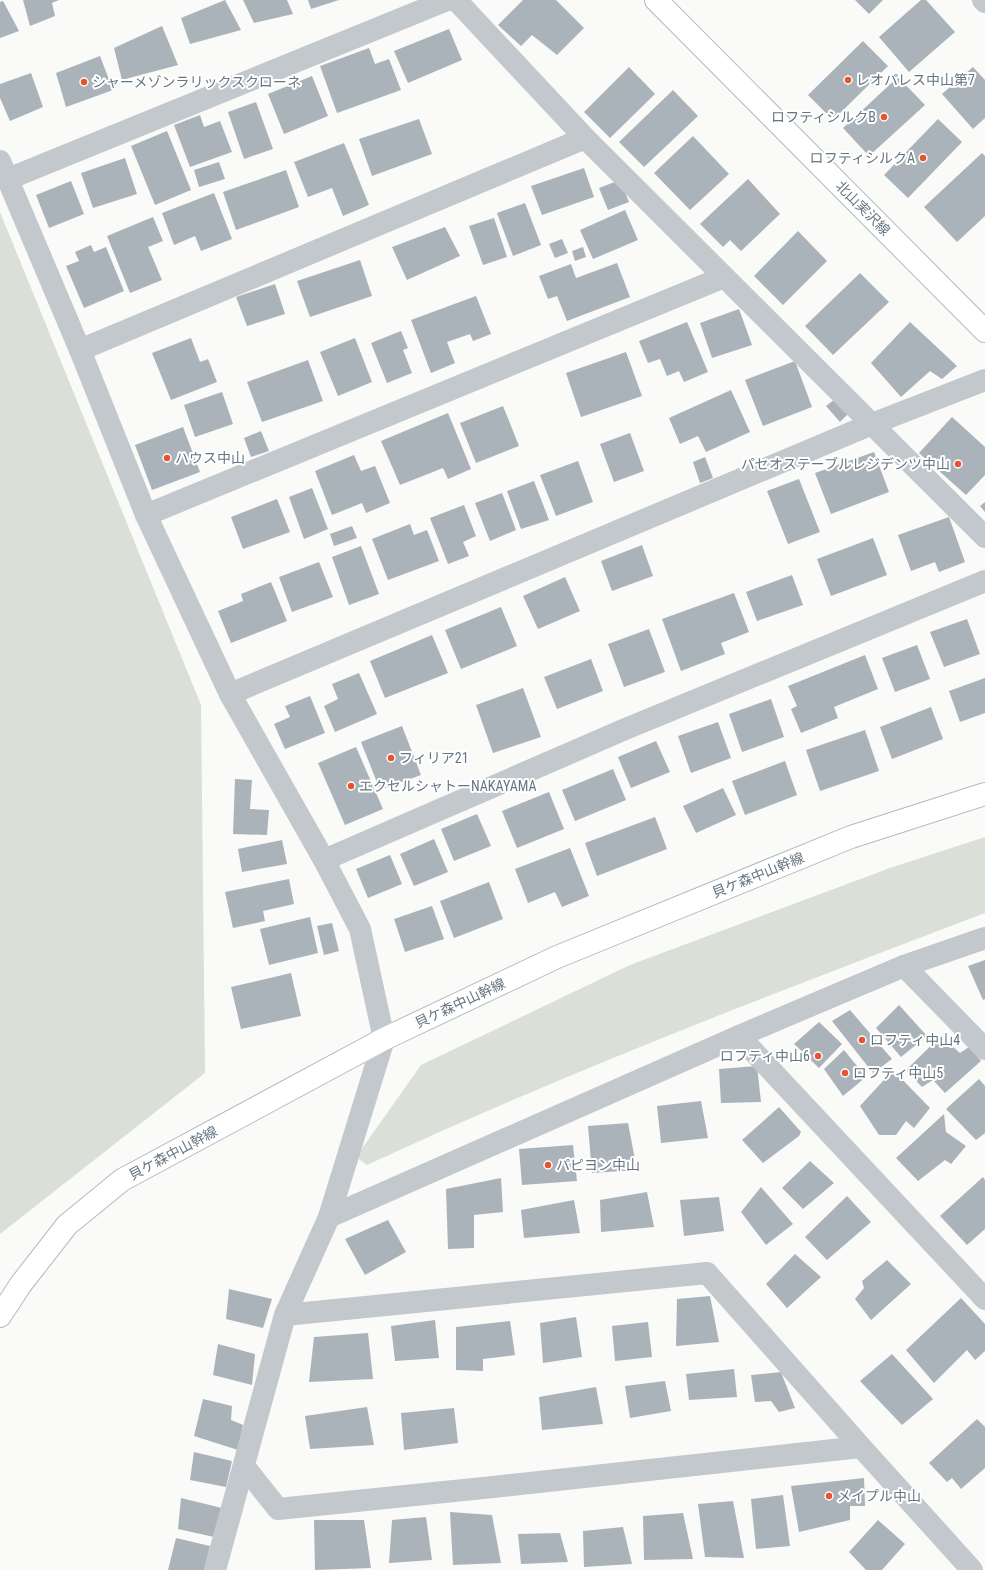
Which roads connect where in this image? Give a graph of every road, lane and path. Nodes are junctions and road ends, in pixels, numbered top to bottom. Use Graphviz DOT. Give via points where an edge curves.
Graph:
graph roads {
  1 [pos="447,0"];
  2 [pos="456,0"];
  3 [pos="656,0"];
  4 [pos="585,138"];
  5 [pos="4,170"];
  6 [pos="724,277"];
  7 [pos="985,331"];
  8 [pos="80,350"];
  9 [pos="985,380"];
  10 [pos="872,424"];
  11 [pos="146,514"];
  12 [pos="985,537"];
  13 [pos="985,581"];
  14 [pos="230,694"];
  15 [pos="985,794"];
  16 [pos="324,860"];
  17 [pos="985,938"];
  18 [pos="904,966"];
  19 [pos="739,1036"];
  20 [pos="384,1039"];
  21 [pos="985,1050"];
  22 [pos="329,1217"];
  23 [pos="985,1299"];
  24 [pos="285,1315"];
  25 [pos="0,1316"];
  26 [pos="861,1447"];
  27 [pos="244,1466"];
  28 [pos="215,1570"];
  29 [pos="972,1570"];
  1 -- 5 [label="street"];
  2 -- 4 [label="street"];
  3 -- 7 [label="street, 北山実沢線"];
  4 -- 6 [label="street"];
  4 -- 8 [label="street"];
  5 -- 8 [label="street"];
  6 -- 10 [label="street"];
  6 -- 11 [label="street"];
  8 -- 11 [label="street"];
  9 -- 10 [label="street"];
  10 -- 12 [label="street"];
  10 -- 14 [label="street"];
  11 -- 14 [label="street"];
  13 -- 16 [label="street" via="623,730"];
  14 -- 16 [label="street"];
  15 -- 20 [label="street, 貝ケ森中山幹線" via="851,837 565,954"];
  16 -- 20 [label="street" via="360,929"];
  17 -- 18 [label="street"];
  18 -- 19 [label="street"];
  18 -- 21 [label="street"];
  19 -- 22 [label="street"];
  19 -- 23 [label="street"];
  20 -- 22 [label="street"];
  20 -- 25 [label="street, 貝ケ森中山幹線" via="122,1180 67,1226 21,1284"];
  22 -- 24 [label="street"];
  24 -- 26 [label="street" via="707,1273"];
  24 -- 27 [label="street"];
  26 -- 27 [label="street" via="278,1509"];
  26 -- 29 [label="street"];
  27 -- 28 [label="street"];
}
